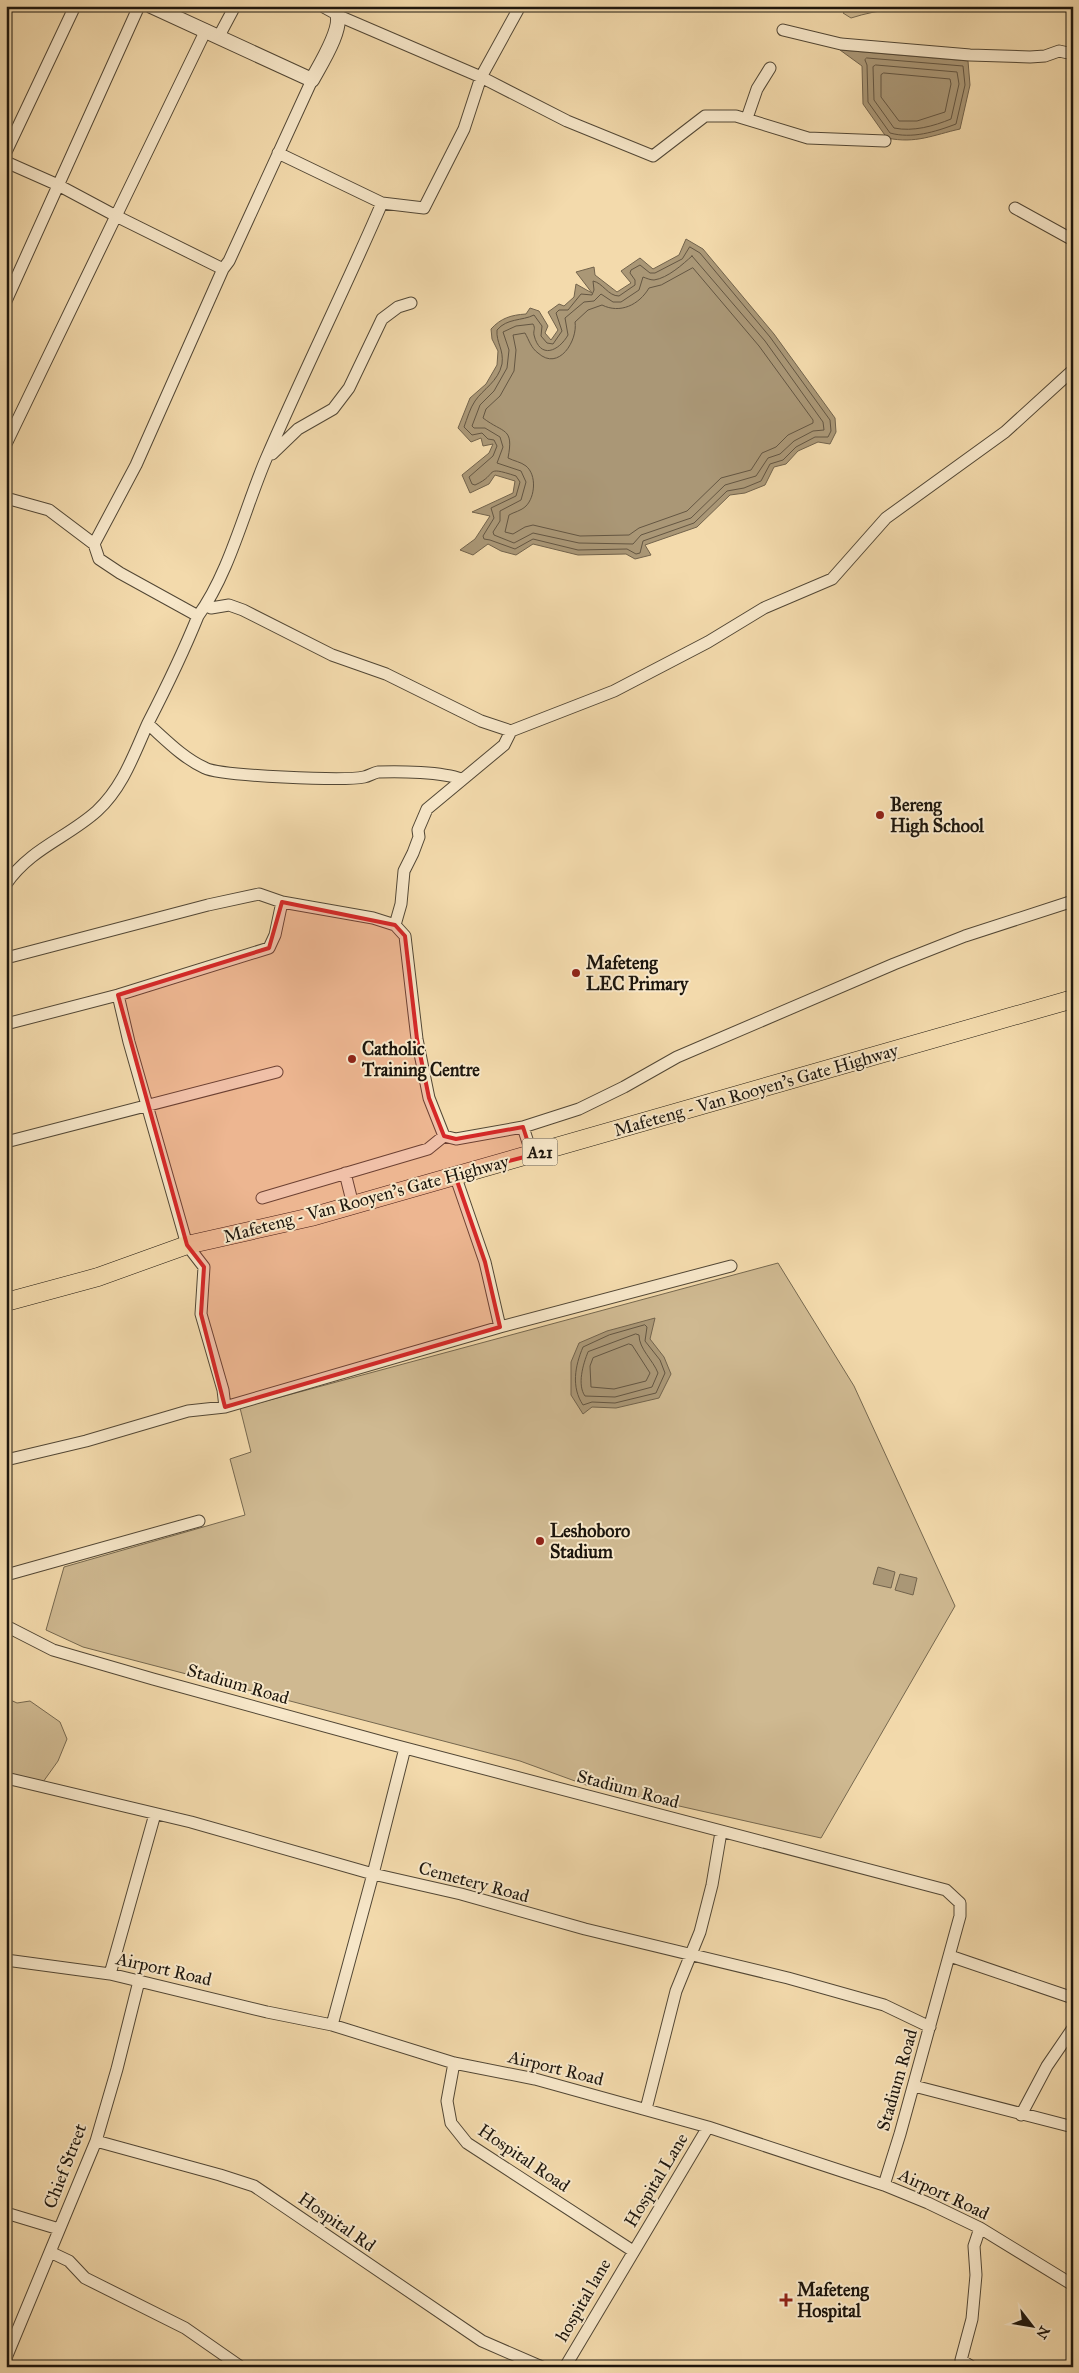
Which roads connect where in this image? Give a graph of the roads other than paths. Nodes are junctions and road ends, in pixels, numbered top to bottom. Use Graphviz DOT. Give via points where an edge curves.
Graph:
graph roads {
  1 [pos="76,6"];
  2 [pos="139,6"];
  3 [pos="151,6"];
  4 [pos="234,6"];
  5 [pos="325,6"];
  6 [pos="520,6"];
  7 [pos="339,16"];
  8 [pos="783,30"];
  9 [pos="212,33"];
  10 [pos="1073,54"];
  11 [pos="770,68"];
  12 [pos="481,77"];
  13 [pos="312,80"];
  14 [pos="747,118"];
  15 [pos="885,141"];
  16 [pos="6,151"];
  17 [pos="278,153"];
  18 [pos="6,162"];
  19 [pos="58,185"];
  20 [pos="382,203"];
  21 [pos="1015,208"];
  22 [pos="116,216"];
  23 [pos="1073,240"];
  24 [pos="223,269"];
  25 [pos="6,301"];
  26 [pos="411,303"];
  27 [pos="1072,372"];
  28 [pos="6,444"];
  29 [pos="266,460"];
  30 [pos="6,498"];
  31 [pos="94,544"];
  32 [pos="206,605"];
  33 [pos="198,616"];
  34 [pos="148,724"];
  35 [pos="511,731"];
  36 [pos="461,779"];
  37 [pos="6,884"];
  38 [pos="1073,901"];
  39 [pos="282,902"];
  40 [pos="395,925"];
  41 [pos="6,958"];
  42 [pos="118,995"];
  43 [pos="1073,999"];
  44 [pos="6,1024"];
  45 [pos="277,1072"];
  46 [pos="147,1106"];
  47 [pos="523,1127"];
  48 [pos="444,1136"];
  49 [pos="6,1142"];
  50 [pos="532,1155"];
  51 [pos="345,1173"];
  52 [pos="455,1175"];
  53 [pos="262,1198"];
  54 [pos="353,1205"];
  55 [pos="187,1245"];
  56 [pos="731,1266"];
  57 [pos="6,1302"];
  58 [pos="500,1327"];
  59 [pos="225,1407"];
  60 [pos="6,1460"];
  61 [pos="199,1521"];
  62 [pos="6,1575"];
  63 [pos="6,1626"];
  64 [pos="405,1748"];
  65 [pos="6,1778"];
  66 [pos="155,1814"];
  67 [pos="720,1832"];
  68 [pos="374,1874"];
  69 [pos="692,1954"];
  70 [pos="950,1956"];
  71 [pos="6,1960"];
  72 [pos="110,1974"];
  73 [pos="139,1980"];
  74 [pos="1073,1998"];
  75 [pos="332,2025"];
  76 [pos="930,2028"];
  77 [pos="1073,2028"];
  78 [pos="454,2062"];
  79 [pos="914,2086"];
  80 [pos="646,2109"];
  81 [pos="1020,2114"];
  82 [pos="708,2127"];
  83 [pos="1073,2127"];
  84 [pos="96,2141"];
  85 [pos="884,2185"];
  86 [pos="6,2214"];
  87 [pos="980,2228"];
  88 [pos="59,2229"];
  89 [pos="633,2251"];
  90 [pos="50,2252"];
  91 [pos="1073,2285"];
  92 [pos="6,2358"];
  93 [pos="958,2364"];
  94 [pos="240,2367"];
  95 [pos="542,2367"];
  96 [pos="564,2367"];
  97 [pos="972,2367"];
  1 -- 16 [label="street"];
  2 -- 19 [label="street"];
  3 -- 9 [label="street"];
  4 -- 9 [label="street"];
  5 -- 7 [label="street"];
  6 -- 12 [label="street"];
  7 -- 12 [label="street"];
  7 -- 13 [label="street" via="336,34"];
  8 -- 10 [label="street" via="841,44 970,55 1030,57 1058,51"];
  9 -- 13 [label="street"];
  9 -- 22 [label="street"];
  11 -- 14 [label="street" via="757,89"];
  12 -- 14 [label="street" via="567,122 654,156 705,116"];
  12 -- 20 [label="street" via="464,129 424,208"];
  13 -- 17 [label="street"];
  14 -- 15 [label="street" via="808,138"];
  17 -- 20 [label="street"];
  17 -- 24 [label="street"];
  18 -- 19 [label="street"];
  19 -- 22 [label="street"];
  19 -- 25 [label="street"];
  20 -- 29 [label="street"];
  21 -- 23 [label="street"];
  22 -- 24 [label="street"];
  22 -- 28 [label="street"];
  24 -- 31 [label="street" via="136,465"];
  26 -- 29 [label="street" via="398,307 382,319 349,388 333,409 287,437"];
  27 -- 35 [label="street" via="1005,432 886,518 832,579 764,608 708,642 614,691"];
  29 -- 32 [label="street"];
  30 -- 31 [label="street" via="50,510"];
  31 -- 33 [label="street" via="99,559"];
  32 -- 33 [label="street"];
  32 -- 35 [label="street" via="211,608 229,605 243,610 332,655 386,674 481,721"];
  33 -- 34 [label="street"];
  34 -- 36 [label="street" via="187,759 207,770 337,777 363,777 376,772"];
  34 -- 37 [label="street" via="132,762 114,792 97,811 41,848"];
  35 -- 36 [label="street" via="504,745"];
  36 -- 40 [label="street" via="426,809 404,871"];
  38 -- 47 [label="street" via="965,936 894,964 677,1057 579,1108"];
  39 -- 40 [label="street"];
  39 -- 41 [label="street" via="259,894"];
  39 -- 42 [label="street" via="269,948"];
  40 -- 48 [label="street" via="405,936 416,1039 429,1098"];
  42 -- 44 [label="street"];
  42 -- 46 [label="street"];
  43 -- 50 [label="main road, Mafeteng - Van Rooyen's Gate Highway / A21"];
  45 -- 46 [label="street"];
  46 -- 49 [label="street"];
  46 -- 55 [label="street"];
  47 -- 48 [label="street" via="456,1139"];
  47 -- 50 [label="street"];
  48 -- 51 [label="street" via="428,1149"];
  50 -- 52 [label="main road, Mafeteng - Van Rooyen's Gate Highway / A21"];
  51 -- 53 [label="street"];
  51 -- 54 [label="street"];
  52 -- 54 [label="main road, Mafeteng - Van Rooyen's Gate Highway / A21"];
  52 -- 58 [label="street" via="485,1262"];
  54 -- 55 [label="main road, Mafeteng - Van Rooyen's Gate Highway / A21"];
  55 -- 57 [label="main road, Mafeteng - Van Rooyen's Gate Highway / A21" via="98,1277"];
  55 -- 59 [label="street" via="204,1267 201,1314"];
  56 -- 58 [label="street"];
  58 -- 59 [label="street"];
  59 -- 60 [label="street" via="188,1411"];
  61 -- 62 [label="street"];
  63 -- 64 [label="street, Stadium Road" via="53,1650"];
  64 -- 67 [label="street, Stadium Road"];
  64 -- 68 [label="street"];
  65 -- 66 [label="street, Cemetery Road"];
  66 -- 68 [label="street, Cemetery Road"];
  66 -- 72 [label="street"];
  67 -- 69 [label="street" via="712,1885"];
  67 -- 70 [label="street, Stadium Road" via="946,1890 960,1902 960,1916"];
  68 -- 69 [label="street, Cemetery Road"];
  68 -- 75 [label="street"];
  69 -- 76 [label="street, Cemetery Road" via="884,2005"];
  69 -- 80 [label="street" via="676,1991"];
  70 -- 74 [label="street"];
  70 -- 76 [label="street, Stadium Road"];
  71 -- 72 [label="street, Airport Road"];
  72 -- 73 [label="street, Airport Road"];
  73 -- 75 [label="street, Airport Road"];
  73 -- 84 [label="street, Chief Street"];
  75 -- 78 [label="street, Airport Road"];
  76 -- 79 [label="street, Stadium Road"];
  77 -- 81 [label="street"];
  78 -- 80 [label="street, Airport Road" via="534,2079"];
  78 -- 89 [label="street, Hospital Road" via="447,2101 451,2123 467,2144"];
  79 -- 81 [label="street"];
  79 -- 85 [label="street, Stadium Road"];
  80 -- 82 [label="street, Airport Road"];
  81 -- 83 [label="street"];
  82 -- 85 [label="street, Airport Road"];
  82 -- 89 [label="street, Hospital Lane"];
  84 -- 88 [label="street, Chief Street"];
  84 -- 95 [label="street, Hospital Rd" via="254,2186 482,2342"];
  85 -- 87 [label="street, Airport Road"];
  86 -- 88 [label="street"];
  87 -- 91 [label="street, Airport Road"];
  87 -- 93 [label="street" via="974,2246 976,2275 972,2319"];
  88 -- 90 [label="street, Chief Street"];
  89 -- 96 [label="street, hospital lane"];
  90 -- 92 [label="street, Chief Street"];
  90 -- 94 [label="street" via="69,2262 85,2278 185,2328"];
  93 -- 97 [label="street"];
}
